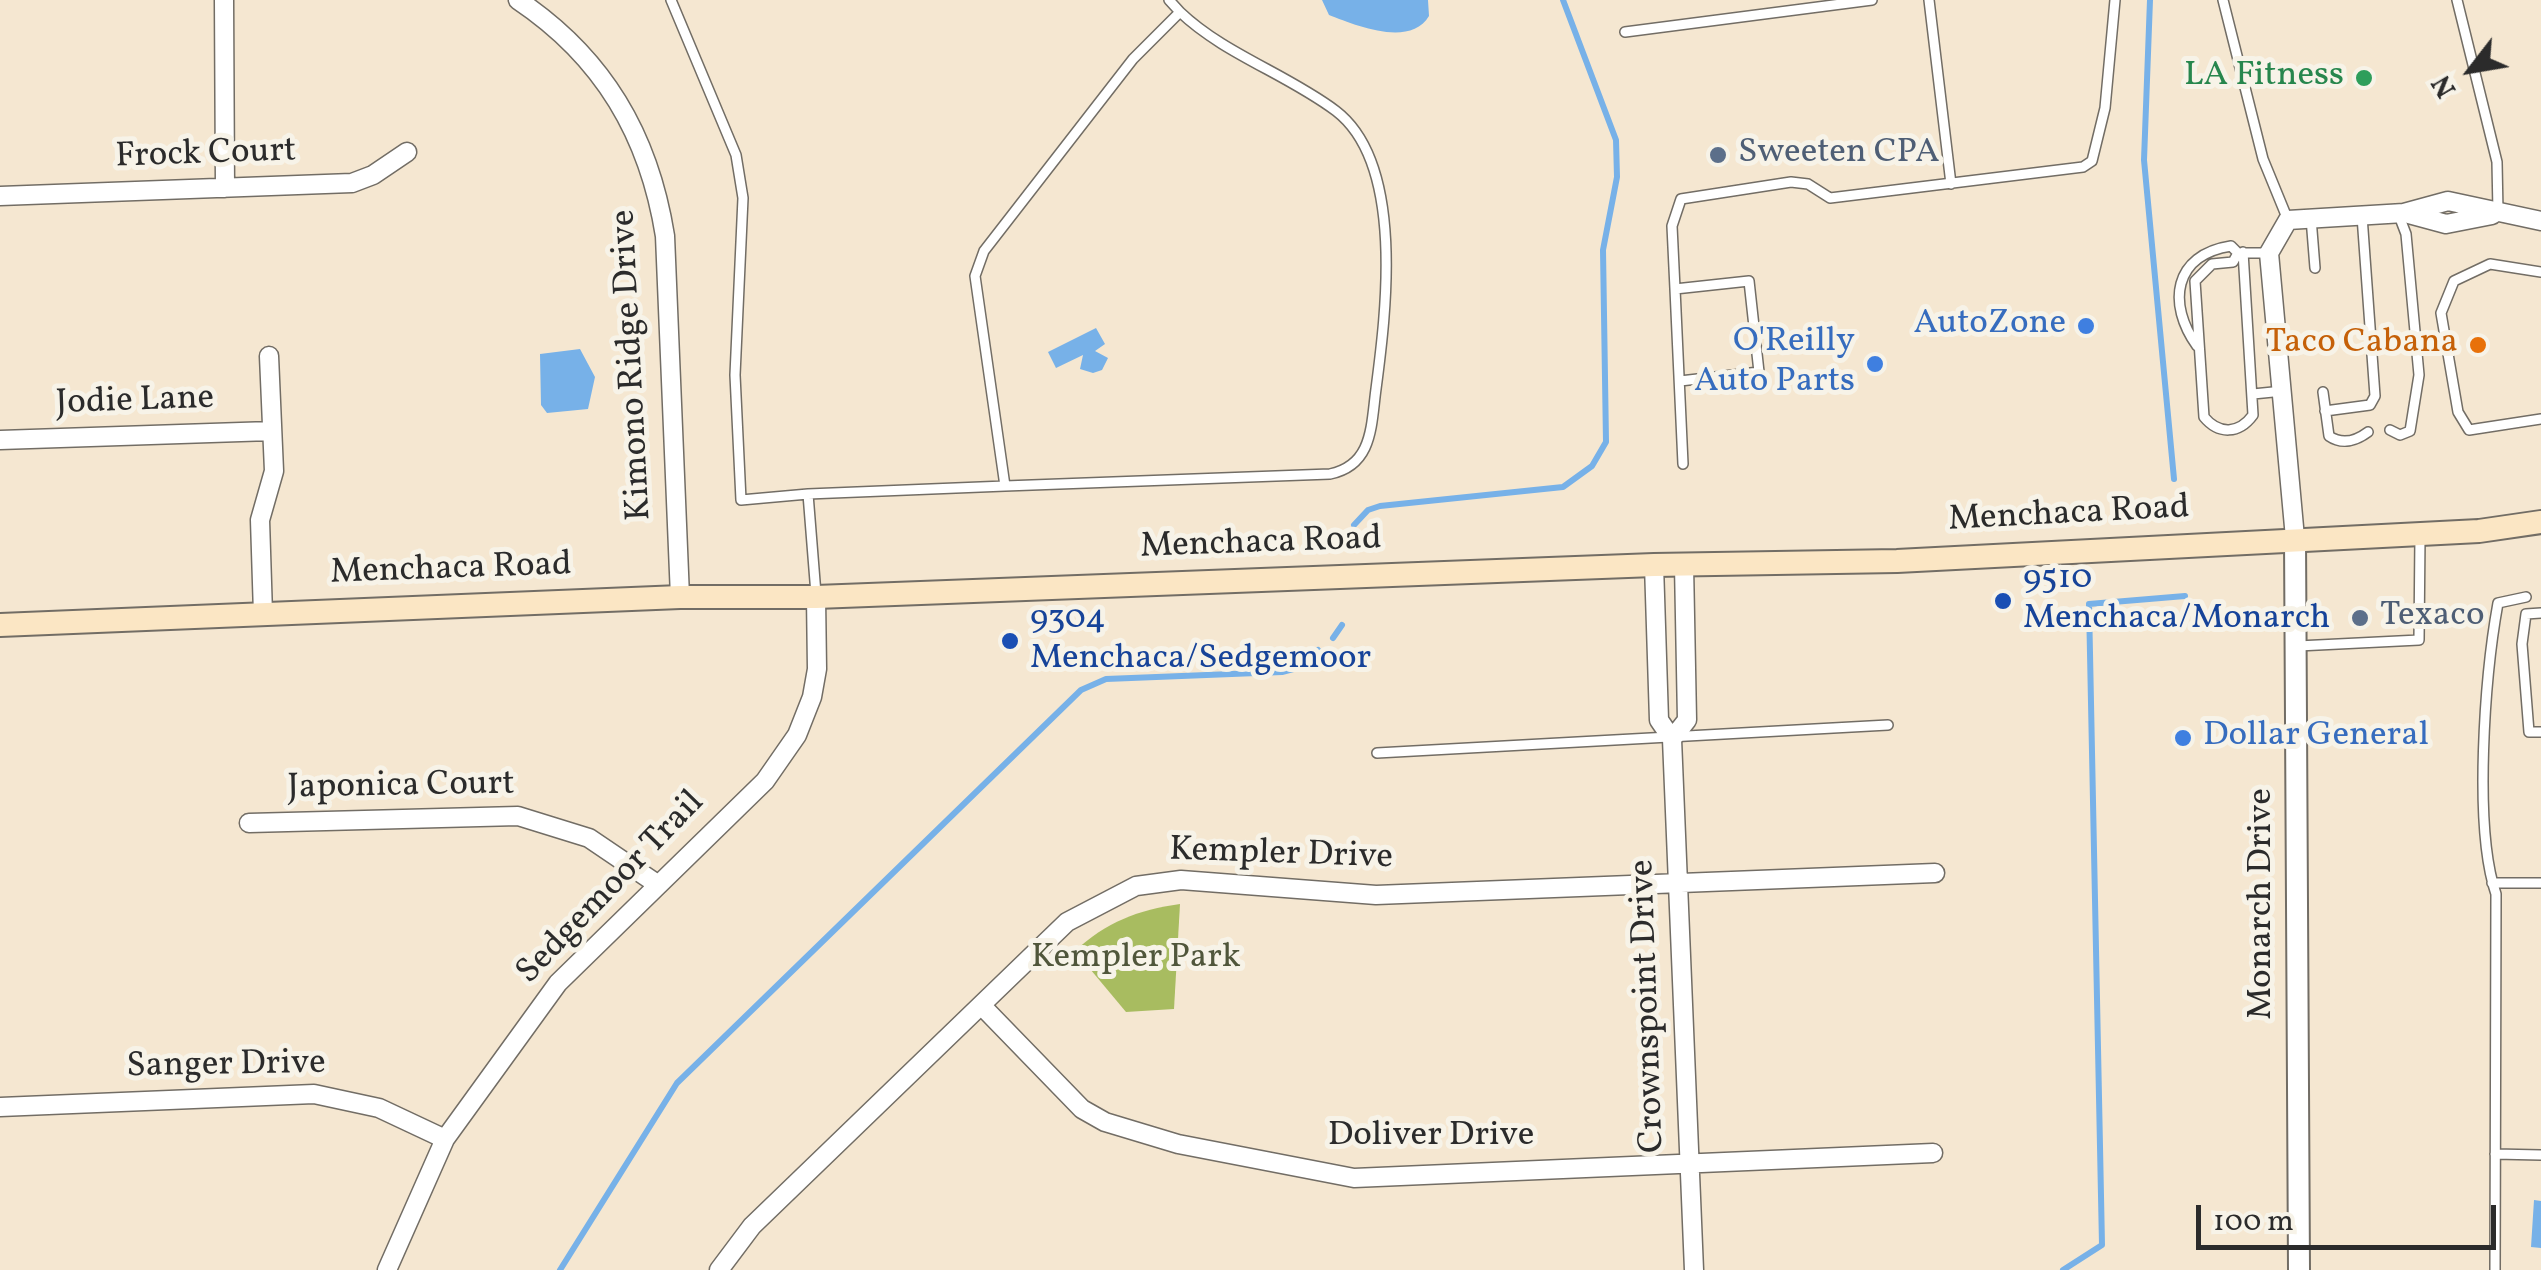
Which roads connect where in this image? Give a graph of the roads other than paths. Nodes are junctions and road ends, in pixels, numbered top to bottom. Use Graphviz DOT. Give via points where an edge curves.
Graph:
graph roads {
  1 [pos="224,0"];
  2 [pos="518,0"];
  3 [pos="671,0"];
  4 [pos="1169,0"];
  5 [pos="1872,0"];
  6 [pos="1929,0"];
  7 [pos="2115,0"];
  8 [pos="2223,0"];
  9 [pos="2456,0"];
  10 [pos="1180,12"];
  11 [pos="1626,32"];
  12 [pos="406,152"];
  13 [pos="1951,184"];
  14 [pos="225,188"];
  15 [pos="0,196"];
  16 [pos="2401,213"];
  17 [pos="2498,214"];
  18 [pos="2362,216"];
  19 [pos="2311,218"];
  20 [pos="2288,220"];
  21 [pos="2541,221"];
  22 [pos="2240,252"];
  23 [pos="2270,252"];
  24 [pos="2315,268"];
  25 [pos="2541,272"];
  26 [pos="1676,288"];
  27 [pos="270,356"];
  28 [pos="1680,381"];
  29 [pos="2283,391"];
  30 [pos="2324,392"];
  31 [pos="2252,394"];
  32 [pos="2325,411"];
  33 [pos="2541,419"];
  34 [pos="272,431"];
  35 [pos="2368,432"];
  36 [pos="2394,436"];
  37 [pos="0,440"];
  38 [pos="2358,440"];
  39 [pos="2369,444"];
  40 [pos="1683,464"];
  41 [pos="1004,486"];
  42 [pos="808,494"];
  43 [pos="2535,527"];
  44 [pos="2420,533"];
  45 [pos="2295,538"];
  46 [pos="1654,565"];
  47 [pos="1684,566"];
  48 [pos="680,597"];
  49 [pos="816,597"];
  50 [pos="2526,597"];
  51 [pos="2541,613"];
  52 [pos="263,614"];
  53 [pos="0,625"];
  54 [pos="2296,646"];
  55 [pos="1888,725"];
  56 [pos="2541,732"];
  57 [pos="1672,739"];
  58 [pos="1377,753"];
  59 [pos="248,823"];
  60 [pos="1934,873"];
  61 [pos="1676,882"];
  62 [pos="2541,882"];
  63 [pos="2492,883"];
  64 [pos="657,884"];
  65 [pos="982,1006"];
  66 [pos="0,1108"];
  67 [pos="444,1139"];
  68 [pos="1932,1154"];
  69 [pos="2495,1154"];
  70 [pos="2541,1154"];
  71 [pos="1689,1166"];
  72 [pos="386,1270"];
  73 [pos="719,1270"];
  74 [pos="1694,1270"];
  75 [pos="2299,1270"];
  76 [pos="2495,1270"];
  1 -- 14 [label="street"];
  2 -- 48 [label="street, Kimono Ridge Drive" via="596,68 636,129 659,197"];
  3 -- 42 [label="lane" via="736,155 743,198 735,374 741,500"];
  4 -- 10 [label="lane"];
  5 -- 11 [label="lane"];
  6 -- 13 [label="lane"];
  7 -- 13 [label="lane" via="2105,108 2092,161"];
  8 -- 20 [label="lane" via="2262,159"];
  9 -- 17 [label="lane" via="2497,162"];
  10 -- 41 [label="lane" via="1133,59 984,250 975,276"];
  10 -- 41 [label="lane" via="1338,113 1367,149 1382,212 1387,278 1368,448 1348,470 1330,474"];
  12 -- 14 [label="street, Frock Court" via="352,183"];
  13 -- 26 [label="lane" via="1830,198 1791,182 1681,198 1672,226"];
  14 -- 15 [label="street, Frock Court"];
  16 -- 17 [label="street" via="2446,224"];
  16 -- 18 [label="street"];
  16 -- 36 [label="lane" via="2420,375 2410,431"];
  17 -- 21 [label="street"];
  18 -- 19 [label="street"];
  18 -- 32 [label="lane" via="2375,396 2360,408"];
  19 -- 20 [label="street"];
  19 -- 24 [label="lane"];
  20 -- 23 [label="street"];
  22 -- 23 [label="lane"];
  22 -- 31 [label="lane"];
  22 -- 31 [label="lane" via="2210,249 2181,278 2181,314 2199,349 2204,417 2212,427 2247,424"];
  23 -- 29 [label="street"];
  25 -- 33 [label="lane" via="2490,264 2454,281 2441,313 2458,412 2468,430"];
  26 -- 28 [label="lane"];
  26 -- 28 [label="lane" via="1749,281 1758,372"];
  27 -- 34 [label="street"];
  28 -- 40 [label="lane"];
  29 -- 31 [label="lane"];
  29 -- 45 [label="street"];
  30 -- 32 [label="lane"];
  32 -- 38 [label="lane" via="2329,436"];
  34 -- 37 [label="street, Jodie Lane"];
  34 -- 52 [label="street" via="274,470 260,529"];
  35 -- 38 [label="lane"];
  38 -- 39 [label="lane"];
  41 -- 42 [label="lane"];
  42 -- 49 [label="lane"];
  43 -- 44 [label="main road, Menchaca Road"];
  44 -- 45 [label="main road, Menchaca Road"];
  44 -- 54 [label="lane" via="2419,640"];
  45 -- 47 [label="main road, Menchaca Road"];
  45 -- 54 [label="street, Monarch Drive"];
  46 -- 47 [label="main road, Menchaca Road"];
  46 -- 49 [label="main road, Menchaca Road"];
  46 -- 57 [label="street, Crownspoint Drive" via="1659,720"];
  47 -- 57 [label="street, Crownspoint Drive" via="1687,720"];
  48 -- 49 [label="main road, Menchaca Road"];
  48 -- 52 [label="main road, Menchaca Road"];
  49 -- 64 [label="street, Sedgemoor Trail" via="817,669 797,735 765,781"];
  50 -- 63 [label="lane" via="2498,603 2488,658 2484,861"];
  51 -- 56 [label="lane" via="2526,614 2522,644 2529,732"];
  52 -- 53 [label="main road, Menchaca Road"];
  54 -- 75 [label="street, Monarch Drive"];
  55 -- 57 [label="lane"];
  57 -- 58 [label="lane"];
  57 -- 61 [label="street, Crownspoint Drive"];
  59 -- 64 [label="street, Japonica Court" via="528,818 589,838"];
  60 -- 61 [label="street, Kempler Drive"];
  61 -- 65 [label="street, Kempler Drive" via="1376,895 1158,882 1136,886 1067,922"];
  61 -- 71 [label="street, Crownspoint Drive"];
  62 -- 63 [label="lane"];
  63 -- 69 [label="lane"];
  64 -- 67 [label="street, Sedgemoor Trail" via="558,982"];
  65 -- 71 [label="street, Doliver Drive" via="1082,1108 1104,1122 1178,1144 1354,1178"];
  65 -- 73 [label="street, Kempler Drive" via="752,1226"];
  66 -- 67 [label="street, Sanger Drive" via="314,1094 379,1108"];
  67 -- 72 [label="street, Sedgemoor Trail"];
  68 -- 71 [label="street, Doliver Drive"];
  69 -- 70 [label="lane"];
  69 -- 76 [label="lane"];
  71 -- 74 [label="street, Crownspoint Drive"];
}
